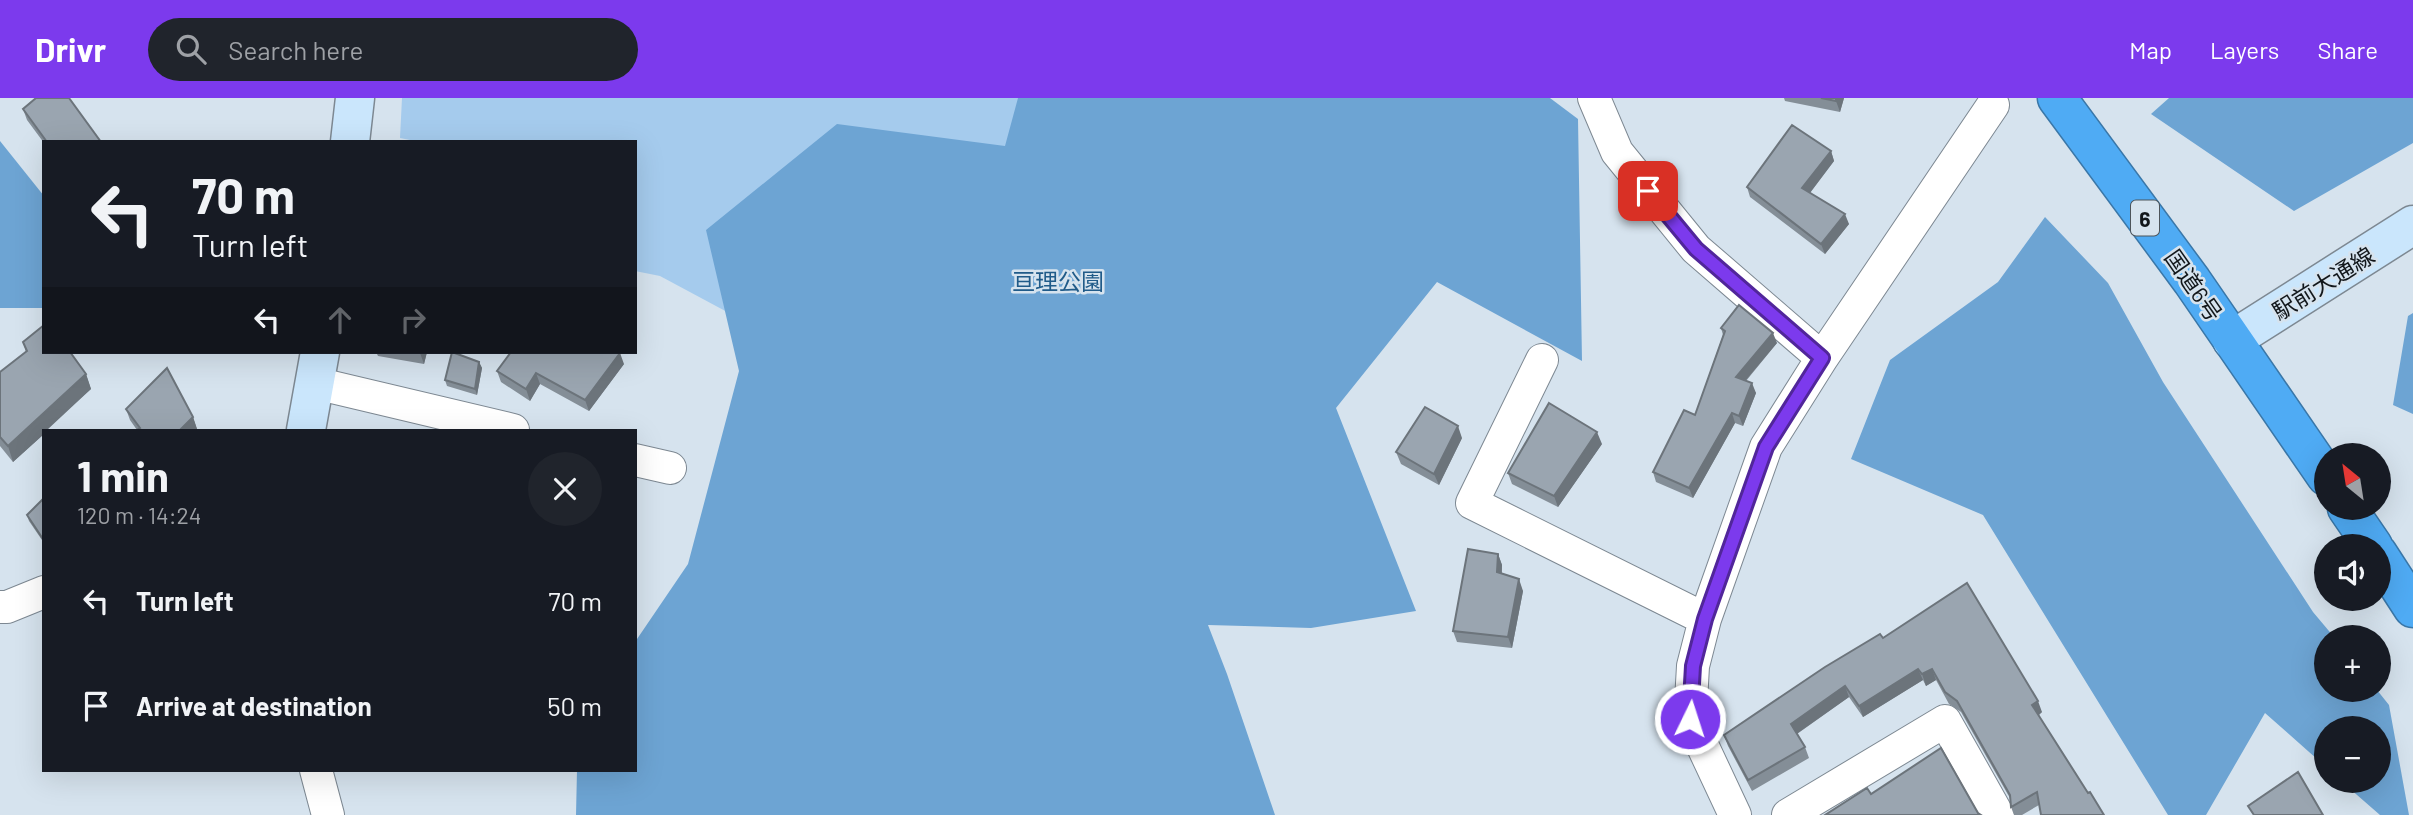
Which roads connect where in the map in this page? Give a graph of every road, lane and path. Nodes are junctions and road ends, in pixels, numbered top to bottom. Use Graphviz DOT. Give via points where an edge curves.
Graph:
graph roads {
  1 [pos="355,98"];
  2 [pos="1594,98"];
  3 [pos="2057,98"];
  4 [pos="1993,105"];
  5 [pos="350,140"];
  6 [pos="2413,225"];
  7 [pos="2232,340"];
  8 [pos="1822,358"];
  9 [pos="1542,360"];
  10 [pos="317,367"];
  11 [pos="306,429"];
  12 [pos="510,429"];
  13 [pos="2314,459"];
  14 [pos="637,460"];
  15 [pos="670,468"];
  16 [pos="2391,574"];
  17 [pos="42,593"];
  18 [pos="0,607"];
  19 [pos="2413,608"];
  20 [pos="1705,619"];
  21 [pos="317,772"];
  22 [pos="328,815"];
  23 [pos="1735,815"];
  24 [pos="1788,815"];
  25 [pos="1998,815"];
  1 -- 5 [label="main road"];
  2 -- 8 [label="street" via="1617,152 1696,249"];
  3 -- 7 [label="highway, 国道6号 / 6"];
  4 -- 8 [label="street"];
  6 -- 7 [label="main road, 駅前大通線"];
  7 -- 13 [label="highway, 国道6号 / 6"];
  8 -- 20 [label="street" via="1766,447"];
  9 -- 20 [label="street" via="1472,503"];
  10 -- 11 [label="main road"];
  10 -- 12 [label="street"];
  14 -- 15 [label="street"];
  16 -- 19 [label="highway"];
  17 -- 18 [label="street"];
  20 -- 23 [label="street" via="1693,666 1690,719"];
  21 -- 22 [label="street"];
  24 -- 25 [label="street" via="1945,721"];
}
